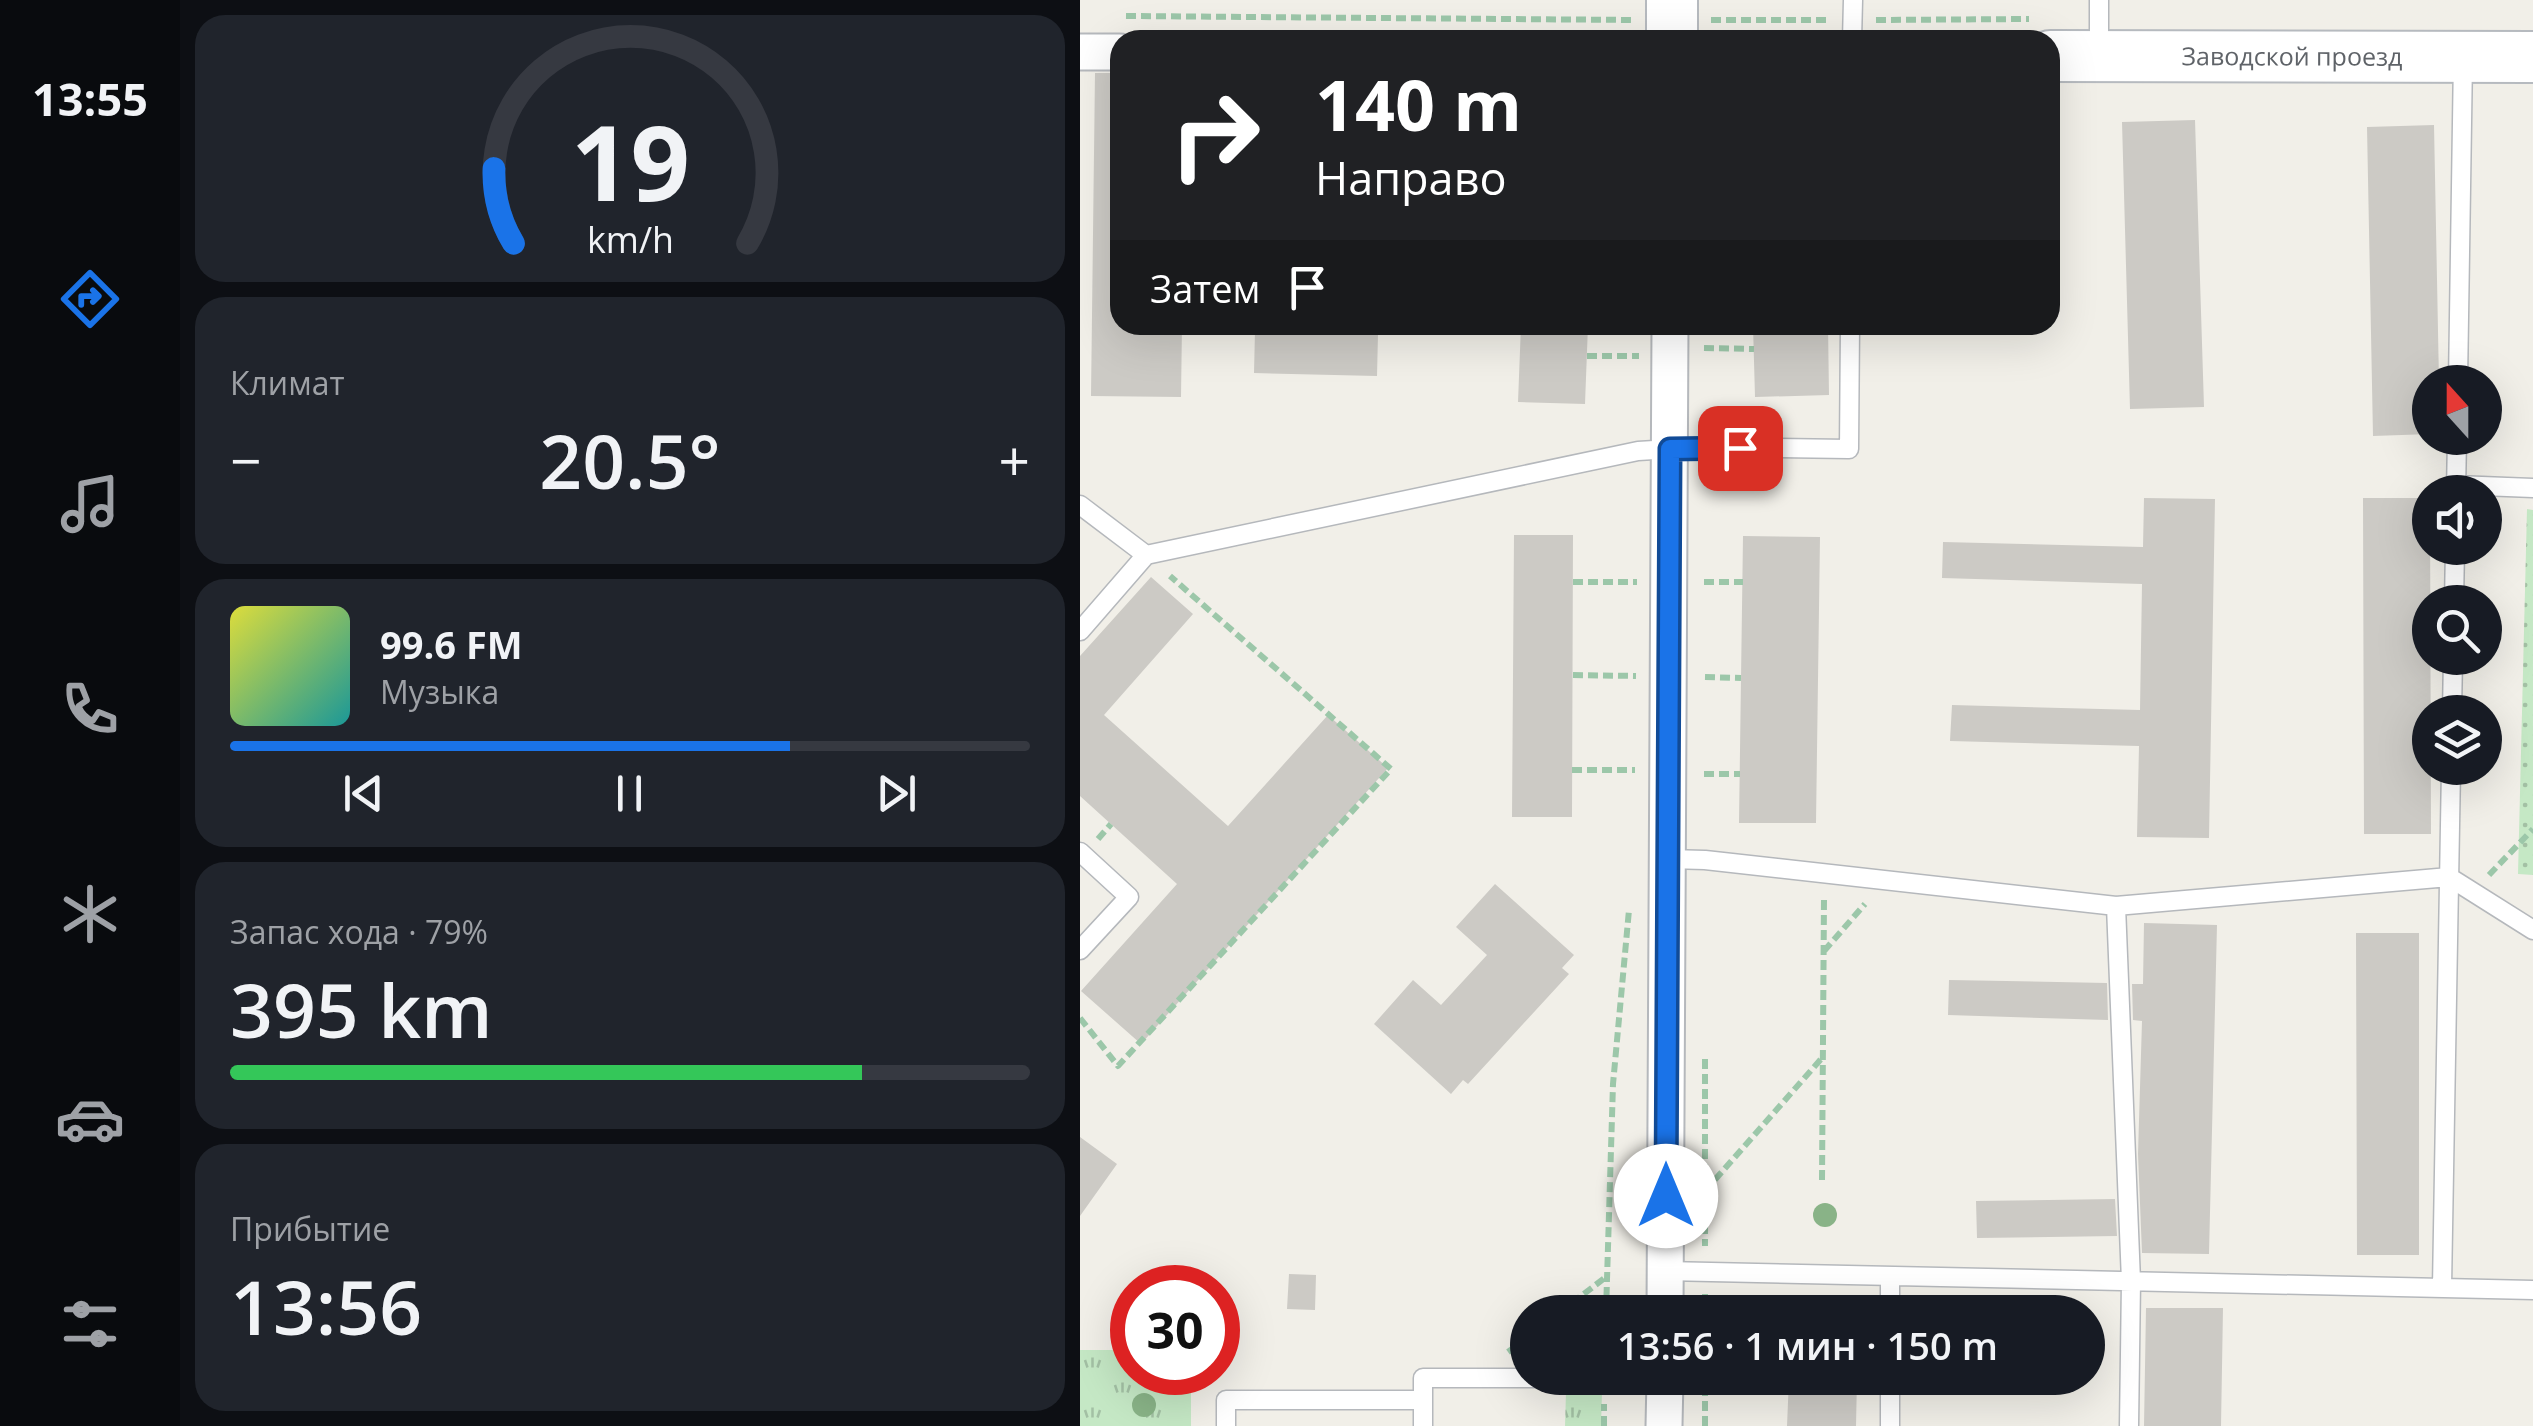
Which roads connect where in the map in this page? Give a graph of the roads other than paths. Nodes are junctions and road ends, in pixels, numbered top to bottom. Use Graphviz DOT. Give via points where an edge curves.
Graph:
graph roads {
  1 [pos="1853,0"];
  2 [pos="2099,0"];
  3 [pos="1852,30"];
  4 [pos="1080,52"];
  5 [pos="1110,52"];
  6 [pos="2060,56"];
  7 [pos="2099,56"];
  8 [pos="2463,57"];
  9 [pos="2533,57"];
  10 [pos="1670,335"];
  11 [pos="1850,335"];
  12 [pos="2458,365"];
  13 [pos="1670,449"];
  14 [pos="2502,488"];
  15 [pos="2533,488"];
  16 [pos="1080,505"];
  17 [pos="1146,555"];
  18 [pos="1080,631"];
  19 [pos="2451,785"];
  20 [pos="1080,852"];
  21 [pos="1668,859"];
  22 [pos="2449,877"];
  23 [pos="2116,906"];
  24 [pos="2533,930"];
  25 [pos="1080,950"];
  26 [pos="1665,1271"];
  27 [pos="1890,1276"];
  28 [pos="2131,1281"];
  29 [pos="2442,1288"];
  30 [pos="2533,1290"];
  31 [pos="1665,1295"];
  32 [pos="1890,1295"];
  33 [pos="1510,1378"];
  34 [pos="1664,1395"];
  35 [pos="1890,1395"];
  36 [pos="1423,1400"];
  37 [pos="1226,1426"];
  38 [pos="1423,1426"];
  39 [pos="1664,1426"];
  40 [pos="1890,1426"];
  41 [pos="2129,1426"];
  1 -- 3 [label="lane"];
  2 -- 7 [label="lane"];
  4 -- 5 [label="street"];
  6 -- 7 [label="street, Заводской проезд"];
  7 -- 8 [label="street, Заводской проезд"];
  8 -- 9 [label="street, Заводской проезд"];
  8 -- 12 [label="lane"];
  10 -- 13 [label="street"];
  11 -- 13 [label="lane" via="1849,449"];
  13 -- 17 [label="lane"];
  13 -- 21 [label="street"];
  14 -- 15 [label="lane"];
  16 -- 17 [label="lane"];
  17 -- 18 [label="lane"];
  19 -- 22 [label="lane"];
  20 -- 25 [label="lane" via="1129,897"];
  21 -- 23 [label="lane"];
  21 -- 26 [label="street"];
  22 -- 23 [label="lane"];
  22 -- 24 [label="lane"];
  22 -- 29 [label="lane"];
  23 -- 28 [label="lane"];
  26 -- 27 [label="lane"];
  26 -- 31 [label="street"];
  27 -- 28 [label="lane"];
  27 -- 32 [label="lane"];
  28 -- 29 [label="lane"];
  28 -- 41 [label="lane"];
  29 -- 30 [label="lane"];
  33 -- 36 [label="lane" via="1423,1378"];
  34 -- 39 [label="street"];
  35 -- 40 [label="lane"];
  36 -- 37 [label="lane" via="1226,1400"];
  36 -- 38 [label="lane"];
}
